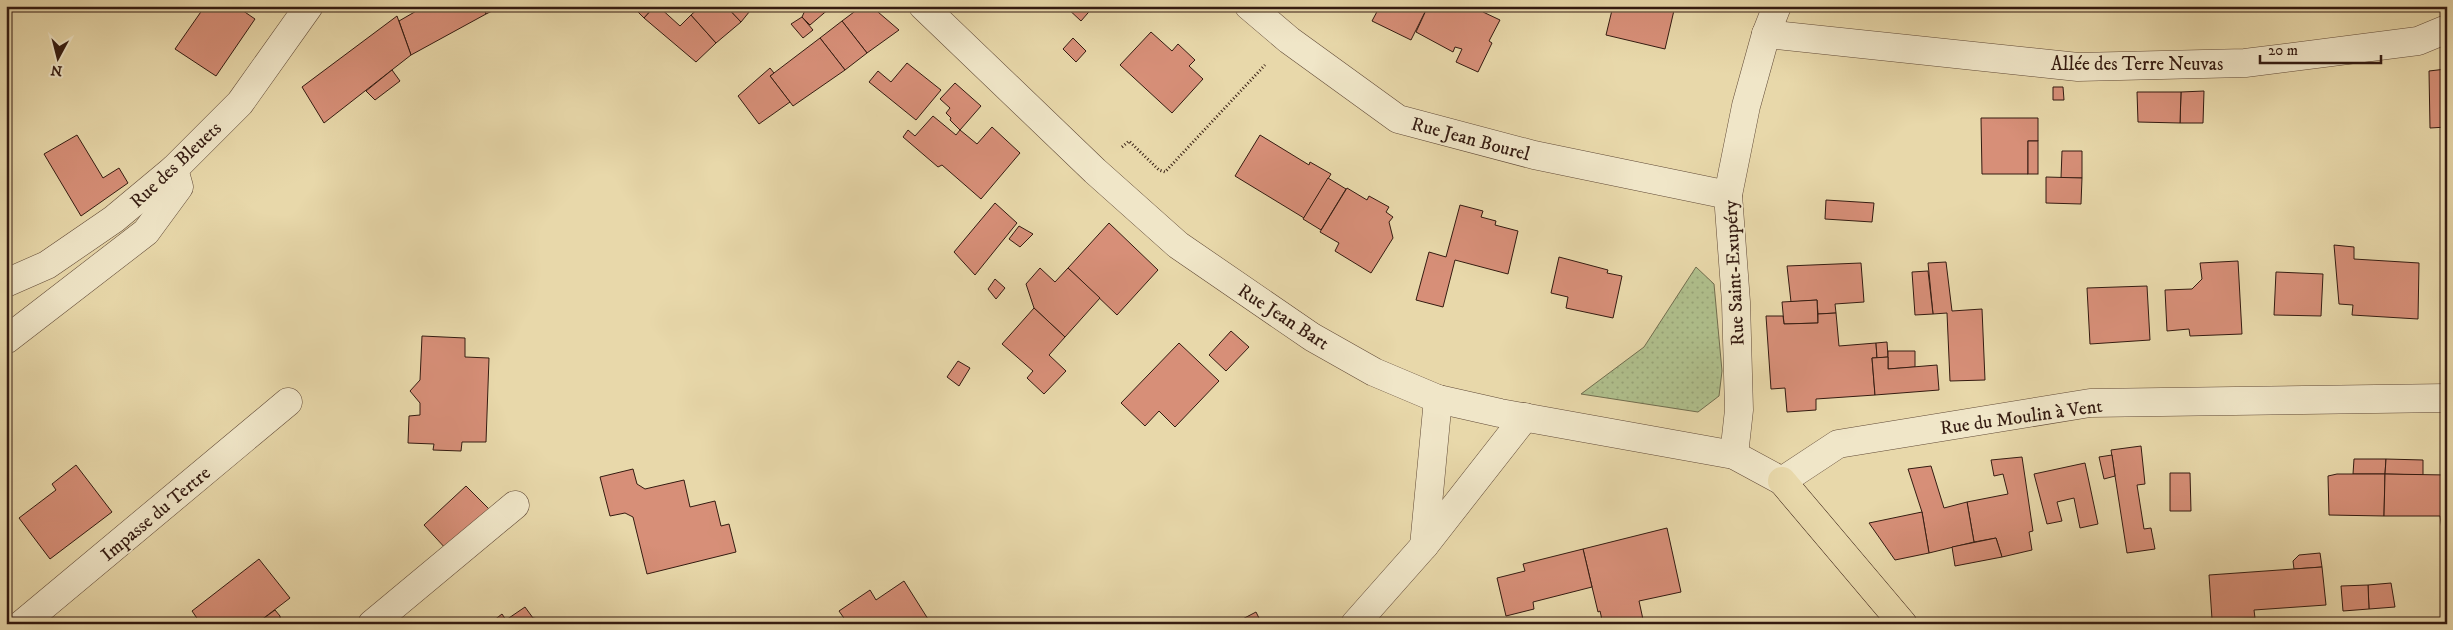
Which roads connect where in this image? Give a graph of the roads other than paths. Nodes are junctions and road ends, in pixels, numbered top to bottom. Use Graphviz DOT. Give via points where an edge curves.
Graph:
graph roads {
  1 [pos="310,6"];
  2 [pos="923,6"];
  3 [pos="1249,6"];
  4 [pos="1777,6"];
  5 [pos="2447,29"];
  6 [pos="1766,34"];
  7 [pos="174,169"];
  8 [pos="1728,196"];
  9 [pos="6,283"];
  10 [pos="6,340"];
  11 [pos="2447,398"];
  12 [pos="1438,399"];
  13 [pos="288,402"];
  14 [pos="1525,417"];
  15 [pos="1734,455"];
  16 [pos="1782,481"];
  17 [pos="515,504"];
  18 [pos="1424,546"];
  19 [pos="22,624"];
  20 [pos="372,624"];
  21 [pos="1356,624"];
  22 [pos="1903,624"];
  1 -- 7 [label="street, Rue des Bleuets" via="240,103"];
  2 -- 12 [label="street, Rue Jean Bart" via="1095,171 1178,245 1312,337 1374,372"];
  3 -- 8 [label="street, Rue Jean Bourel" via="1288,40 1398,119 1534,155"];
  4 -- 6 [label="street, Rue Saint-Exupéry"];
  5 -- 6 [label="street, Allée des Terre Neuvas" via="2418,41 2245,63 2078,67"];
  6 -- 8 [label="street, Rue Saint-Exupéry" via="1746,106"];
  7 -- 9 [label="street, Rue des Bleuets" via="114,219 47,264"];
  7 -- 10 [label="street" via="179,187 146,232"];
  8 -- 15 [label="street, Rue Saint-Exupéry" via="1736,302 1739,410"];
  11 -- 16 [label="street, Rue du Moulin à Vent" via="2090,404 1838,444"];
  12 -- 14 [label="street, Rue Jean Bart"];
  12 -- 18 [label="street"];
  13 -- 19 [label="street, Impasse du Tertre"];
  14 -- 15 [label="street, Rue Jean Bart"];
  14 -- 18 [label="street"];
  15 -- 16 [label="street"];
  16 -- 22 [label="main road"];
  17 -- 20 [label="street"];
  18 -- 21 [label="street"];
}
